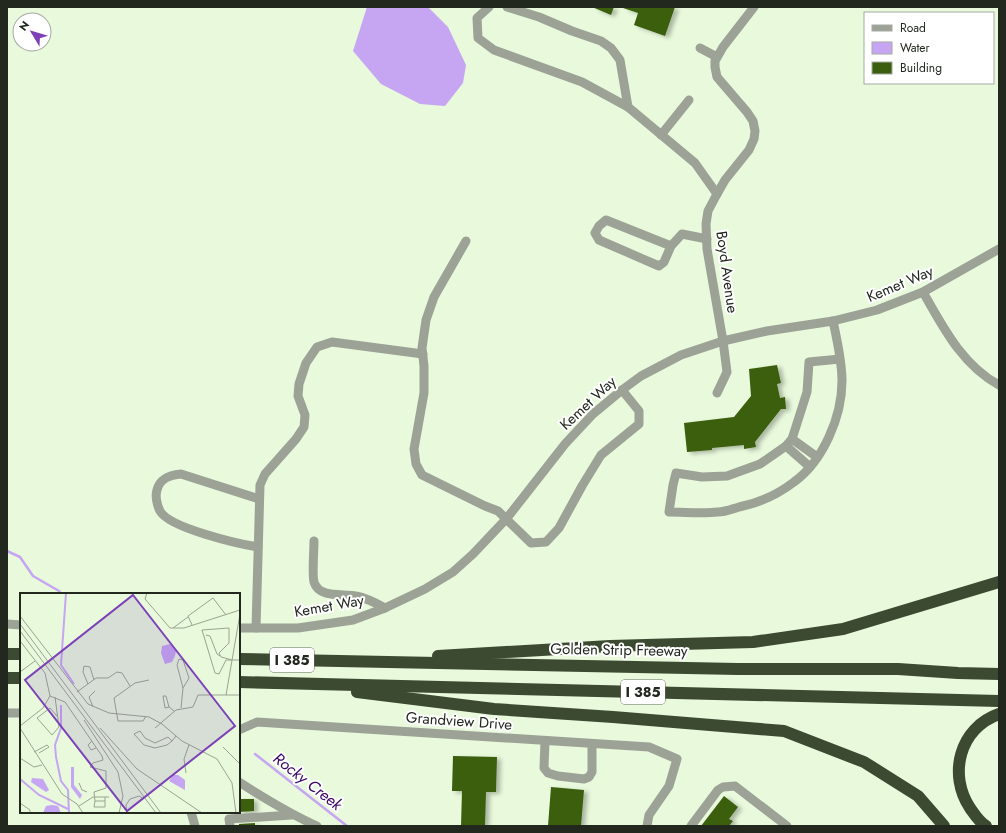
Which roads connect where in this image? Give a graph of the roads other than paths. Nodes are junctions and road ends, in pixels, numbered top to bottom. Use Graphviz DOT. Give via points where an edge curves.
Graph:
graph roads {
  1 [pos="489,7"];
  2 [pos="507,7"];
  3 [pos="754,7"];
  4 [pos="700,48"];
  5 [pos="717,57"];
  6 [pos="689,100"];
  7 [pos="628,106"];
  8 [pos="661,135"];
  9 [pos="717,194"];
  10 [pos="707,239"];
  11 [pos="466,241"];
  12 [pos="671,246"];
  13 [pos="999,249"];
  14 [pos="923,292"];
  15 [pos="833,321"];
  16 [pos="723,340"];
  17 [pos="422,354"];
  18 [pos="840,359"];
  19 [pos="999,385"];
  20 [pos="622,390"];
  21 [pos="717,393"];
  22 [pos="789,442"];
  23 [pos="817,457"];
  24 [pos="810,467"];
  25 [pos="258,499"];
  26 [pos="507,518"];
  27 [pos="314,541"];
  28 [pos="258,547"];
  29 [pos="999,582"];
  30 [pos="385,608"];
  31 [pos="7,624"];
  32 [pos="20,625"];
  33 [pos="240,628"];
  34 [pos="256,628"];
  35 [pos="7,654"];
  36 [pos="20,654"];
  37 [pos="240,659"];
  38 [pos="346,661"];
  39 [pos="999,674"];
  40 [pos="7,678"];
  41 [pos="20,678"];
  42 [pos="240,682"];
  43 [pos="288,683"];
  44 [pos="999,701"];
  45 [pos="7,713"];
  46 [pos="20,713"];
  47 [pos="999,714"];
  48 [pos="240,730"];
  49 [pos="545,741"];
  50 [pos="592,744"];
  51 [pos="240,783"];
  52 [pos="191,813"];
  53 [pos="292,815"];
  54 [pos="944,825"];
  55 [pos="195,826"];
  56 [pos="230,826"];
  57 [pos="317,826"];
  58 [pos="647,826"];
  59 [pos="691,826"];
  60 [pos="787,826"];
  61 [pos="986,826"];
  1 -- 7 [label="street" via="477,18 478,38 494,50 582,82"];
  2 -- 7 [label="street" via="601,40 611,48 620,60"];
  3 -- 5 [label="street"];
  4 -- 5 [label="street"];
  5 -- 9 [label="street, Boyd Avenue" via="717,77 747,112 753,121 755,131 749,150"];
  6 -- 8 [label="street"];
  7 -- 8 [label="street"];
  8 -- 9 [label="street" via="695,164"];
  9 -- 10 [label="street, Boyd Avenue" via="708,211"];
  10 -- 12 [label="street" via="682,234"];
  10 -- 16 [label="street, Boyd Avenue"];
  11 -- 17 [label="street" via="434,297 426,320"];
  12 -- 12 [label="street" via="606,220 595,233 599,240 659,266 664,262"];
  13 -- 14 [label="street, Kemet Way"];
  14 -- 15 [label="street, Kemet Way" via="877,310"];
  14 -- 19 [label="street" via="956,348 974,367"];
  15 -- 16 [label="street, Kemet Way"];
  15 -- 18 [label="street"];
  16 -- 20 [label="street, Kemet Way" via="681,355 641,376"];
  16 -- 21 [label="street, Boyd Avenue" via="727,372"];
  17 -- 25 [label="street" via="332,342 317,348 306,363 299,384 298,396 305,415 304,427 265,474"];
  17 -- 26 [label="street" via="424,394 414,449 416,464 422,475 498,511"];
  18 -- 22 [label="street" via="809,362 807,392"];
  18 -- 23 [label="street" via="841,399 836,420"];
  20 -- 26 [label="street, Kemet Way" via="593,414 565,444"];
  20 -- 26 [label="street" via="638,411 639,424 601,455 559,528 546,542 531,544"];
  22 -- 23 [label="street"];
  22 -- 24 [label="street"];
  22 -- 24 [label="street" via="760,464 727,476 702,477 676,473 669,512 719,512 756,503 795,482"];
  23 -- 24 [label="street"];
  25 -- 28 [label="street"];
  25 -- 28 [label="street" via="180,474 170,475 160,483 156,499 160,512 182,526 232,542"];
  26 -- 30 [label="street, Kemet Way" via="452,572 425,589"];
  27 -- 30 [label="street" via="314,583 321,591 331,595 356,596"];
  28 -- 34 [label="street"];
  29 -- 38 [label="highway" via="843,629 753,642 610,646"];
  30 -- 34 [label="street, Kemet Way" via="353,620 298,628"];
  31 -- 32 [label="street"];
  33 -- 34 [label="street, Kemet Way"];
  35 -- 36 [label="highway"];
  37 -- 38 [label="highway, Golden Strip Freeway / I 385"];
  38 -- 39 [label="highway, Golden Strip Freeway / I 385" via="730,669 898,669"];
  40 -- 41 [label="highway"];
  42 -- 43 [label="highway, I 385"];
  43 -- 44 [label="highway, I 385"];
  43 -- 54 [label="highway" via="494,709 784,732 864,762 918,796"];
  45 -- 46 [label="street"];
  47 -- 61 [label="highway" via="980,724 971,735 964,746 958,775 966,802 975,816"];
  48 -- 49 [label="street, Grandview Drive" via="257,722"];
  49 -- 50 [label="street, Grandview Drive"];
  49 -- 50 [label="street" via="544,768 548,773 584,779 592,772"];
  50 -- 58 [label="street, Grandview Drive" via="649,747 677,759 669,786 649,815"];
  51 -- 53 [label="street"];
  52 -- 55 [label="street"];
  53 -- 56 [label="street" via="230,819"];
  53 -- 57 [label="street"];
  59 -- 60 [label="street" via="718,790 735,786"];
}
